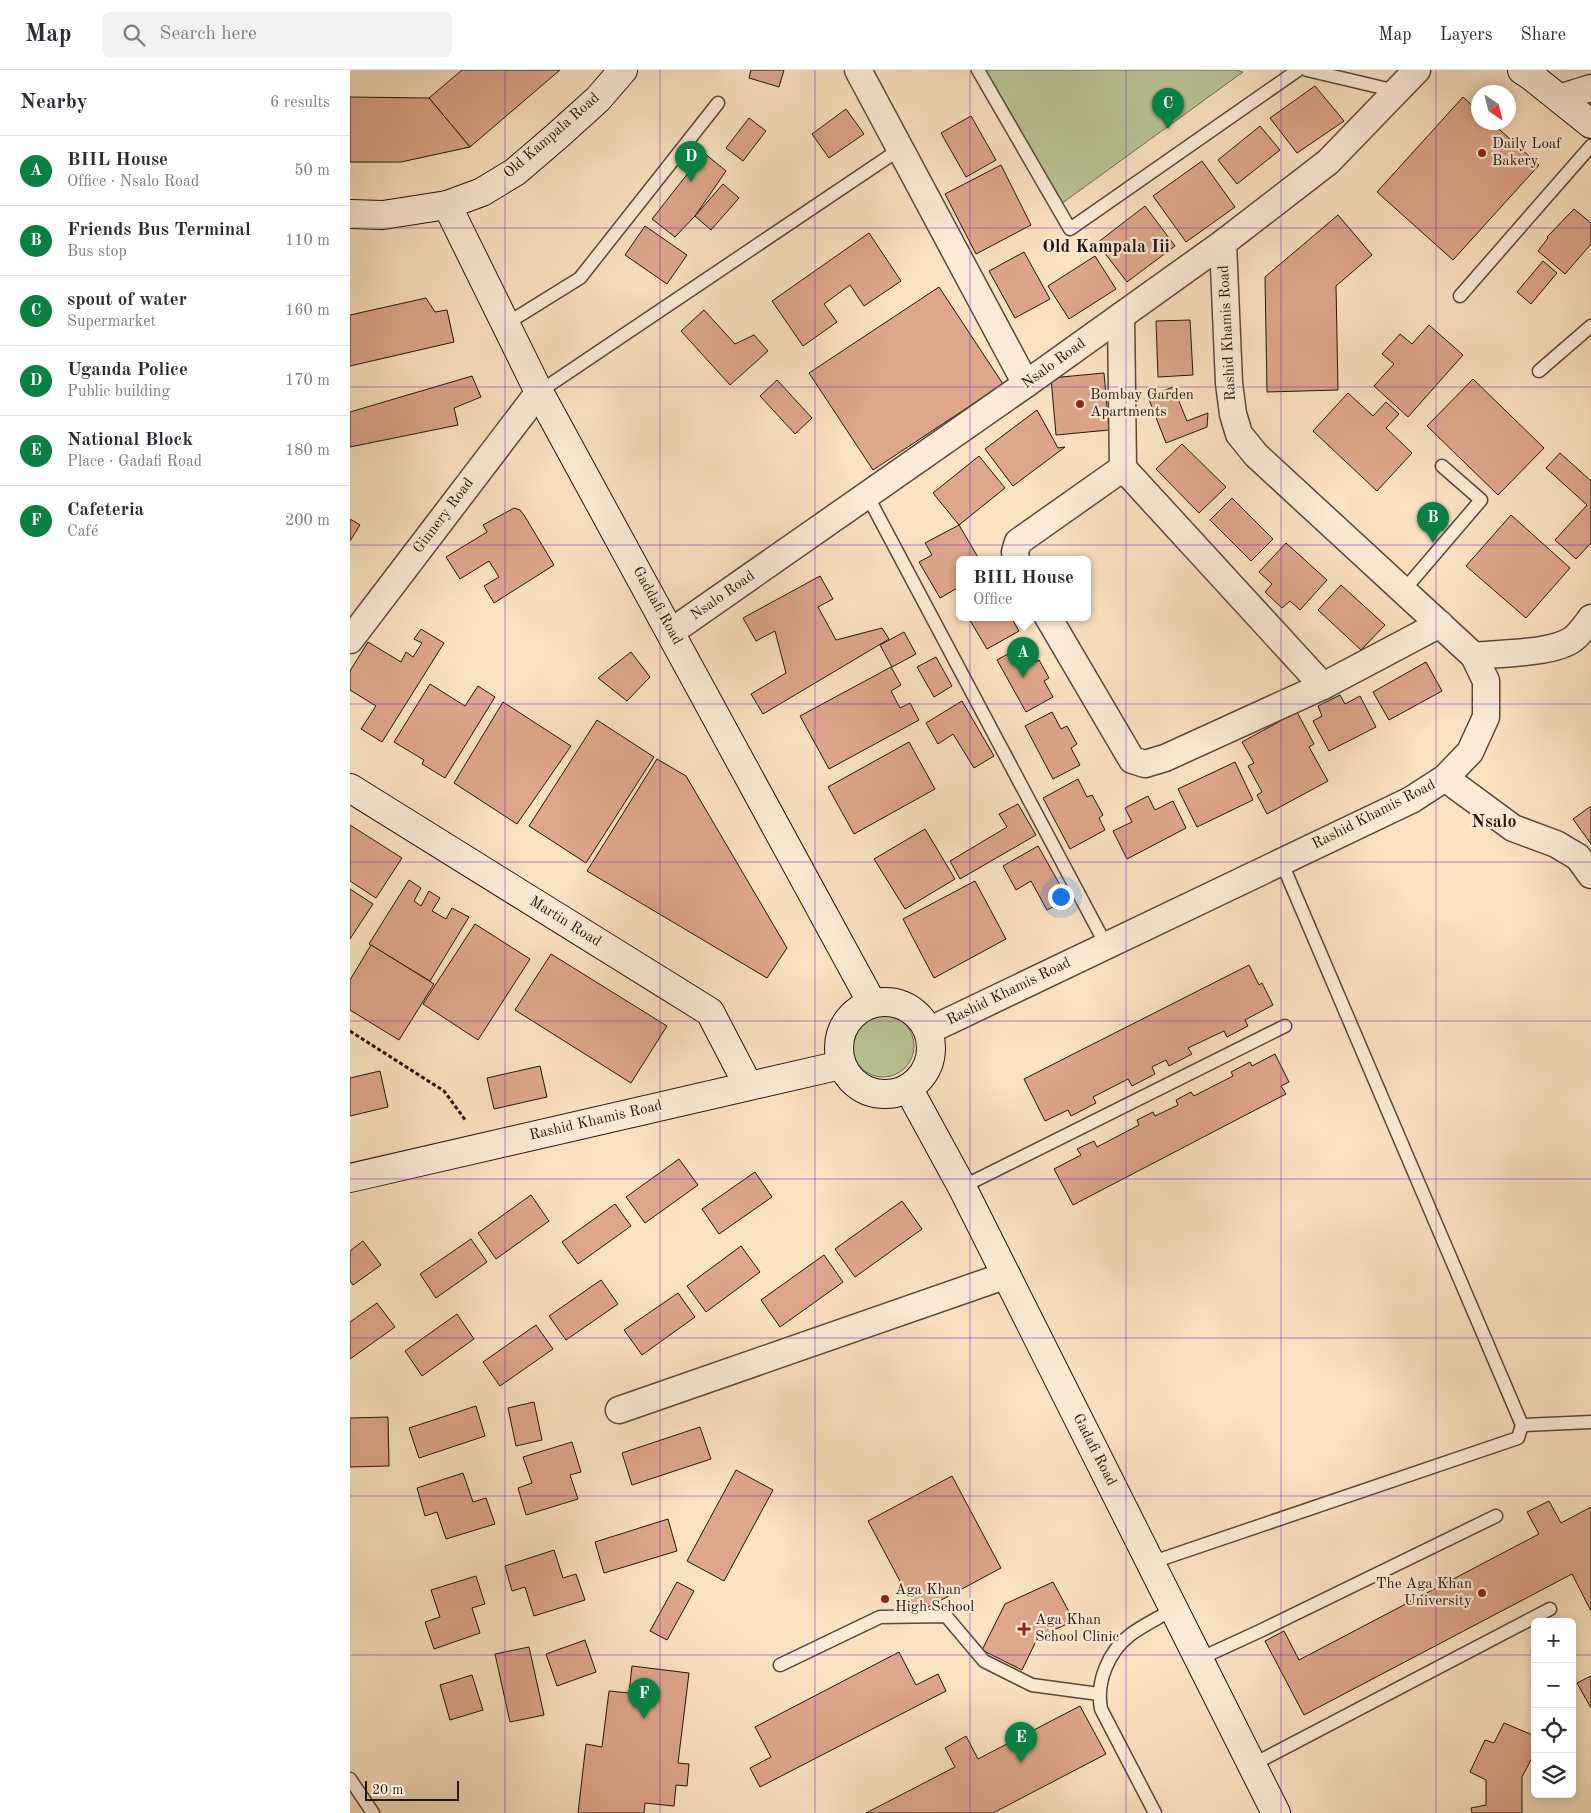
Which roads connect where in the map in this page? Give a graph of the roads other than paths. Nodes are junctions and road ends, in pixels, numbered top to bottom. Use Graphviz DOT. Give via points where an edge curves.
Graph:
graph roads {
  1 [pos="623,70"];
  2 [pos="858,70"];
  3 [pos="978,70"];
  4 [pos="1298,70"];
  5 [pos="1307,70"];
  6 [pos="1417,70"];
  7 [pos="1522,70"];
  8 [pos="1591,88"];
  9 [pos="1396,91"];
  10 [pos="1559,98"];
  11 [pos="718,102"];
  12 [pos="1591,124"];
  13 [pos="1591,146"];
  14 [pos="900,149"];
  15 [pos="447,205"];
  16 [pos="350,214"];
  17 [pos="1223,242"];
  18 [pos="1460,296"];
  19 [pos="1121,316"];
  20 [pos="506,324"];
  21 [pos="1591,326"];
  22 [pos="1539,371"];
  23 [pos="1026,384"];
  24 [pos="539,392"];
  25 [pos="1442,466"];
  26 [pos="1123,468"];
  27 [pos="867,495"];
  28 [pos="1016,556"];
  29 [pos="1404,590"];
  30 [pos="1591,618"];
  31 [pos="1050,621"];
  32 [pos="1440,624"];
  33 [pos="671,632"];
  34 [pos="350,640"];
  35 [pos="1474,656"];
  36 [pos="1323,686"];
  37 [pos="1445,778"];
  38 [pos="350,788"];
  39 [pos="1281,861"];
  40 [pos="1591,875"];
  41 [pos="1106,946"];
  42 [pos="872,1003"];
  43 [pos="1285,1026"];
  44 [pos="928,1031"];
  45 [pos="841,1065"];
  46 [pos="748,1085"];
  47 [pos="908,1088"];
  48 [pos="350,1178"];
  49 [pos="962,1187"];
  50 [pos="1007,1275"];
  51 [pos="619,1410"];
  52 [pos="1591,1422"];
  53 [pos="1522,1425"];
  54 [pos="1496,1516"];
  55 [pos="1150,1563"];
  56 [pos="1174,1609"];
  57 [pos="1550,1609"];
  58 [pos="1199,1659"];
  59 [pos="780,1665"];
  60 [pos="1099,1694"];
  61 [pos="1252,1765"];
  62 [pos="350,1779"];
  63 [pos="373,1813"];
  64 [pos="1155,1813"];
  65 [pos="1276,1813"];
  1 -- 15 [label="street, Old Kampala Road" via="598,99 515,172 482,192"];
  2 -- 14 [label="street"];
  3 -- 4 [label="lane" via="1070,229"];
  5 -- 9 [label="lane"];
  6 -- 9 [label="street, Nsalo Road"];
  7 -- 10 [label="street"];
  8 -- 10 [label="street"];
  9 -- 17 [label="street, Nsalo Road" via="1328,162"];
  10 -- 12 [label="street"];
  11 -- 20 [label="lane" via="580,278"];
  13 -- 18 [label="lane"];
  14 -- 23 [label="street"];
  14 -- 24 [label="lane"];
  15 -- 16 [label="street, Old Kampala Road" via="383,215"];
  15 -- 20 [label="street, Gaddafi Road"];
  17 -- 19 [label="street, Nsalo Road"];
  17 -- 29 [label="street, Rashid Khamis Road" via="1229,383 1239,434 1256,455"];
  19 -- 23 [label="street, Nsalo Road"];
  19 -- 26 [label="street"];
  20 -- 24 [label="street, Gaddafi Road"];
  21 -- 22 [label="lane"];
  23 -- 27 [label="street, Nsalo Road"];
  24 -- 33 [label="street, Gaddafi Road"];
  24 -- 34 [label="street, Ginnery Road"];
  25 -- 29 [label="lane" via="1481,500"];
  26 -- 28 [label="street" via="1018,542"];
  26 -- 36 [label="street"];
  27 -- 33 [label="street, Nsalo Road"];
  27 -- 41 [label="lane"];
  29 -- 32 [label="street, Rashid Khamis Road"];
  30 -- 35 [label="street" via="1574,639 1559,646"];
  31 -- 36 [label="street" via="1132,760 1145,764 1165,758"];
  32 -- 35 [label="street, Rashid Khamis Road"];
  32 -- 36 [label="street"];
  33 -- 42 [label="street, Gaddafi Road"];
  35 -- 37 [label="street, Rashid Khamis Road" via="1486,681 1486,717 1470,752"];
  37 -- 39 [label="street, Rashid Khamis Road" via="1411,800"];
  37 -- 40 [label="street" via="1513,828 1556,844 1578,857"];
  38 -- 46 [label="street, Martin Road" via="710,1012"];
  39 -- 41 [label="street, Rashid Khamis Road"];
  39 -- 53 [label="lane"];
  41 -- 44 [label="street, Rashid Khamis Road"];
  42 -- 44 [label="street" via="906,1006 923,1021"];
  42 -- 45 [label="street" via="855,1012 843,1027 838,1045"];
  43 -- 49 [label="lane"];
  44 -- 47 [label="street" via="931,1043 926,1069"];
  45 -- 46 [label="street, Rashid Khamis Road"];
  45 -- 47 [label="street" via="854,1083 864,1090 886,1094"];
  46 -- 48 [label="street, Rashid Khamis Road"];
  47 -- 49 [label="street, Gadafi Road"];
  49 -- 50 [label="street, Gadafi Road"];
  50 -- 51 [label="street"];
  50 -- 55 [label="street, Gadafi Road"];
  52 -- 53 [label="lane"];
  53 -- 55 [label="lane" via="1518,1438"];
  54 -- 58 [label="lane"];
  55 -- 56 [label="street, Gadafi Road"];
  56 -- 58 [label="street, Gadafi Road"];
  56 -- 60 [label="lane" via="1129,1636 1116,1649 1104,1671"];
  57 -- 61 [label="lane"];
  58 -- 61 [label="street, Gadafi Road"];
  59 -- 60 [label="lane" via="880,1617 946,1616 984,1661 1032,1685"];
  60 -- 64 [label="lane" via="1101,1709"];
  61 -- 65 [label="street, Gadafi Road"];
  62 -- 63 [label="lane"];
}
